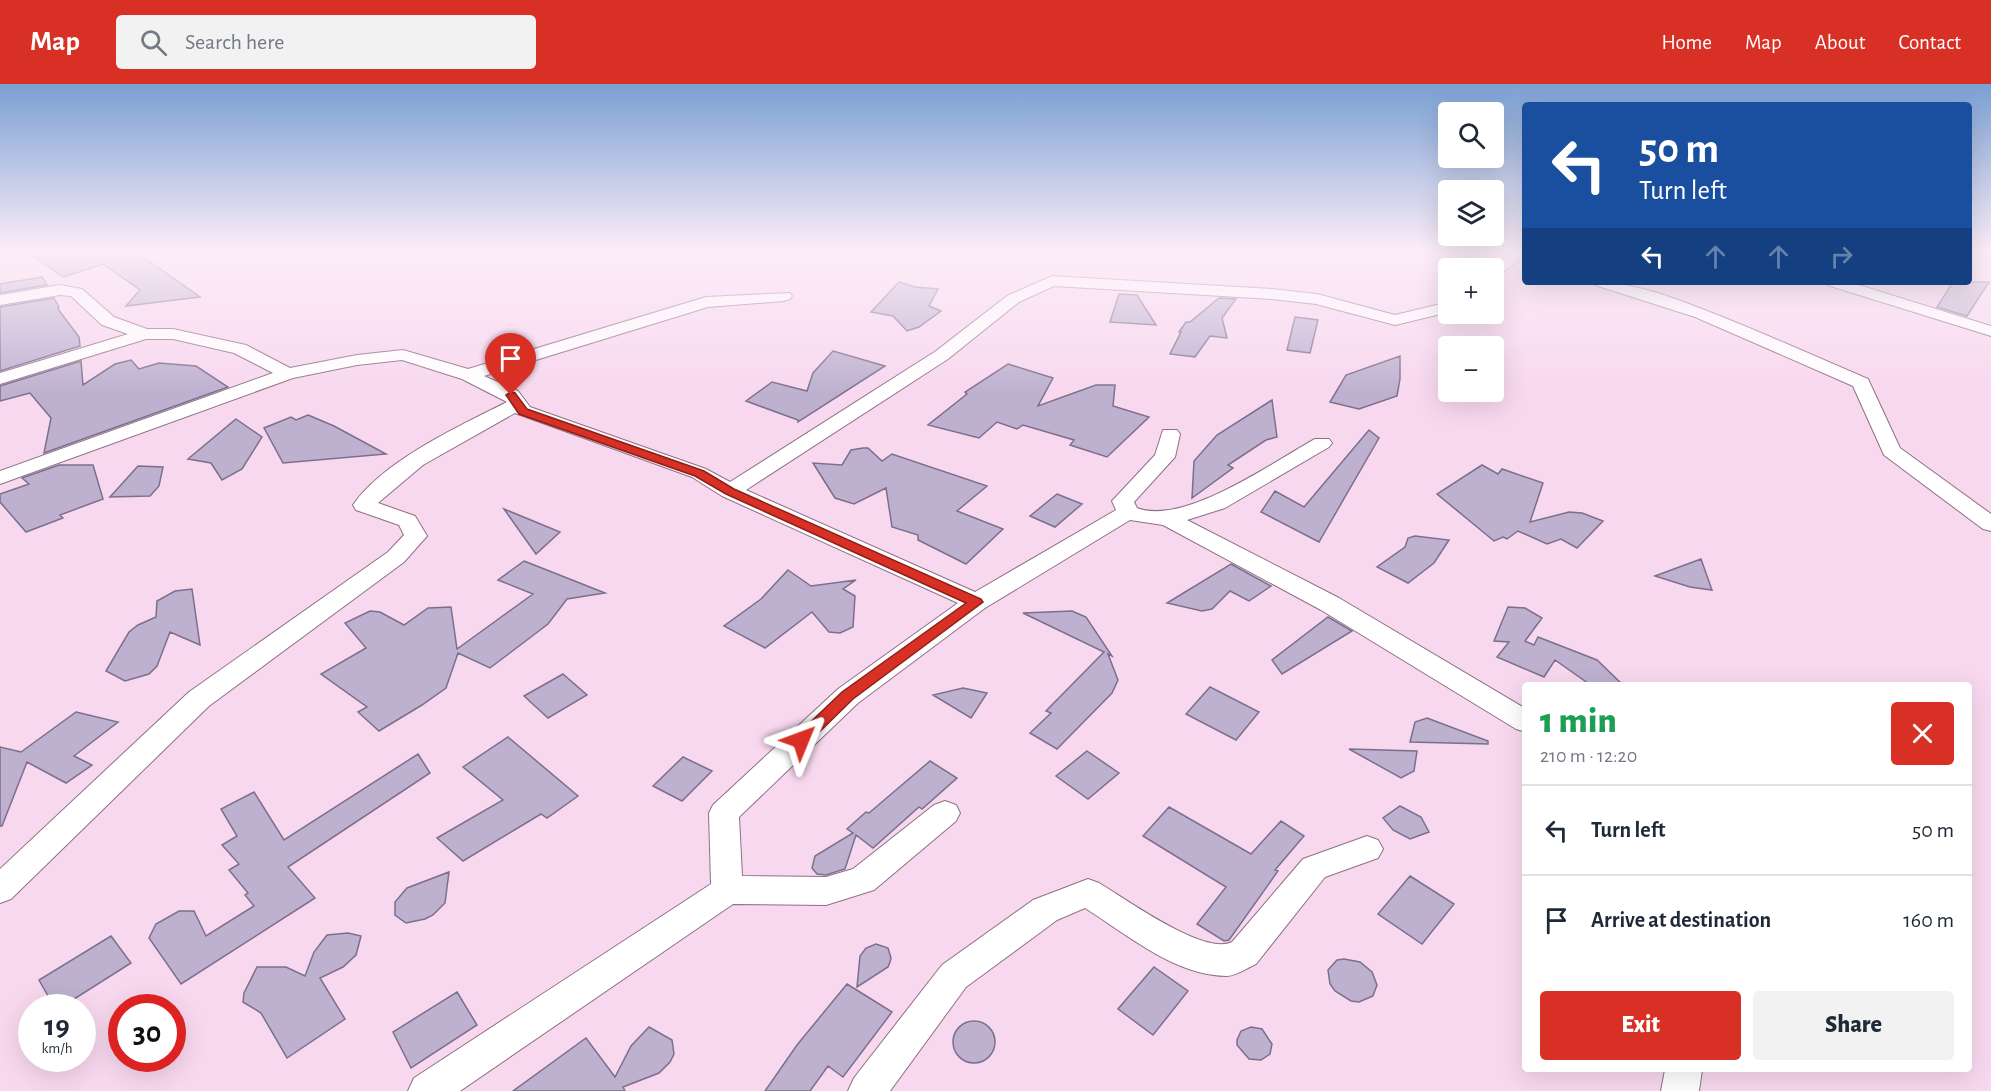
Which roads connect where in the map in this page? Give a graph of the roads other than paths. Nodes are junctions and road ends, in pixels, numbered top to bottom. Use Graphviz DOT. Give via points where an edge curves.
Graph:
graph roads {
  1 [pos="84,299"];
  2 [pos="745,299"];
  3 [pos="1013,299"];
  4 [pos="1314,299"];
  5 [pos="1658,299"];
  6 [pos="1888,299"];
  7 [pos="1438,310"];
  8 [pos="1991,331"];
  9 [pos="145,334"];
  10 [pos="288,374"];
  11 [pos="468,375"];
  12 [pos="0,379"];
  13 [pos="517,404"];
  14 [pos="1170,434"];
  15 [pos="1322,443"];
  16 [pos="0,478"];
  17 [pos="730,491"];
  18 [pos="1128,512"];
  19 [pos="1168,519"];
  20 [pos="1991,524"];
  21 [pos="976,602"];
  22 [pos="1522,720"];
  23 [pos="945,813"];
  24 [pos="1367,849"];
  25 [pos="0,889"];
  26 [pos="727,890"];
  27 [pos="1684,1072"];
  28 [pos="427,1091"];
  29 [pos="867,1091"];
  30 [pos="1680,1091"];
  1 -- 9 [label="street" via="108,321"];
  2 -- 11 [label="street" via="706,302"];
  3 -- 17 [label="street" via="942,355"];
  4 -- 7 [label="street" via="1395,320"];
  5 -- 20 [label="street" via="1861,382 1891,451"];
  6 -- 8 [label="street"];
  9 -- 10 [label="street" via="173,334 240,349"];
  9 -- 12 [label="street"];
  10 -- 11 [label="street" via="357,360 403,356"];
  10 -- 16 [label="street"];
  11 -- 13 [label="street" via="511,395"];
  13 -- 17 [label="street" via="523,411 699,473"];
  13 -- 25 [label="street" via="447,440 375,492 364,505 407,521 416,536 396,557 199,699"];
  14 -- 18 [label="street" via="1165,457 1123,501"];
  15 -- 19 [label="street" via="1217,502"];
  17 -- 21 [label="street"];
  18 -- 19 [label="street"];
  18 -- 21 [label="street"];
  19 -- 22 [label="street" via="1330,604"];
  21 -- 26 [label="street" via="848,696 724,813"];
  23 -- 26 [label="street" via="863,880 826,891"];
  24 -- 29 [label="street" via="1314,868 1244,953 1228,961 1186,954 1088,894 1046,910 954,976"];
  26 -- 28 [label="street"];
  27 -- 30 [label="street"];
}
